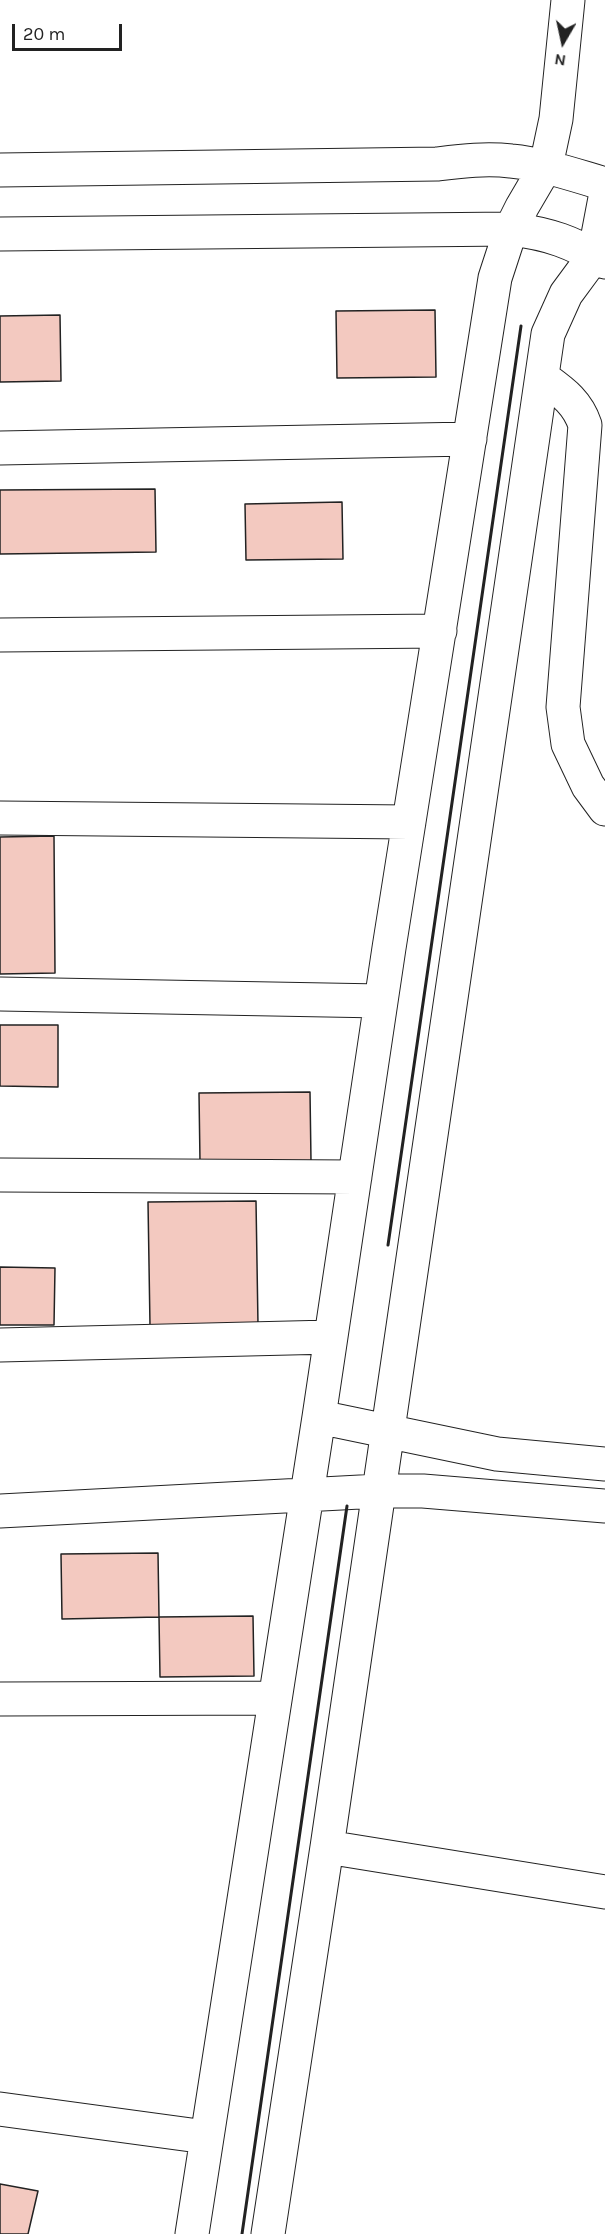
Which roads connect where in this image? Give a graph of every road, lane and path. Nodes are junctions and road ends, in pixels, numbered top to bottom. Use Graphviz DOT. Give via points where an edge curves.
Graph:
graph roads {
  1 [pos="568,0"];
  2 [pos="546,166"];
  3 [pos="0,170"];
  4 [pos="605,184"];
  5 [pos="605,198"];
  6 [pos="511,229"];
  7 [pos="0,234"];
  8 [pos="599,259"];
  9 [pos="542,377"];
  10 [pos="585,425"];
  11 [pos="470,439"];
  12 [pos="0,448"];
  13 [pos="605,452"];
  14 [pos="440,631"];
  15 [pos="0,635"];
  16 [pos="605,809"];
  17 [pos="0,818"];
  18 [pos="409,822"];
  19 [pos="0,994"];
  20 [pos="381,1001"];
  21 [pos="0,1175"];
  22 [pos="355,1177"];
  23 [pos="331,1337"];
  24 [pos="0,1345"];
  25 [pos="319,1417"];
  26 [pos="388,1431"];
  27 [pos="605,1464"];
  28 [pos="379,1491"];
  29 [pos="306,1493"];
  30 [pos="605,1506"];
  31 [pos="0,1511"];
  32 [pos="274,1698"];
  33 [pos="0,1700"];
  34 [pos="327,1847"];
  35 [pos="605,1892"];
  36 [pos="0,2109"];
  37 [pos="206,2137"];
  38 [pos="192,2234"];
  39 [pos="268,2234"];
  1 -- 2 [label="street" via="556,119"];
  2 -- 3 [label="street" via="474,160 437,164"];
  2 -- 4 [label="street"];
  2 -- 6 [label="street"];
  5 -- 8 [label="street"];
  6 -- 7 [label="street"];
  6 -- 8 [label="street" via="569,242"];
  6 -- 11 [label="street" via="495,278"];
  8 -- 9 [label="street" via="566,294 555,315 548,333"];
  9 -- 10 [label="street" via="568,395"];
  9 -- 26 [label="street"];
  10 -- 13 [label="street"];
  10 -- 16 [label="street" via="563,707 567,744 588,786"];
  11 -- 12 [label="street"];
  11 -- 14 [label="street"];
  14 -- 15 [label="street"];
  14 -- 18 [label="street"];
  17 -- 18 [label="street"];
  18 -- 20 [label="street"];
  19 -- 20 [label="street"];
  20 -- 22 [label="street"];
  21 -- 22 [label="street"];
  22 -- 23 [label="street"];
  23 -- 24 [label="street"];
  23 -- 25 [label="street"];
  25 -- 26 [label="street"];
  25 -- 29 [label="street"];
  26 -- 27 [label="street" via="497,1454"];
  26 -- 28 [label="street"];
  28 -- 29 [label="street"];
  28 -- 30 [label="street"];
  28 -- 34 [label="street"];
  29 -- 31 [label="street"];
  29 -- 32 [label="street"];
  32 -- 33 [label="street"];
  32 -- 37 [label="street"];
  34 -- 35 [label="street"];
  34 -- 39 [label="street"];
  36 -- 37 [label="street"];
  37 -- 38 [label="street"];
}
